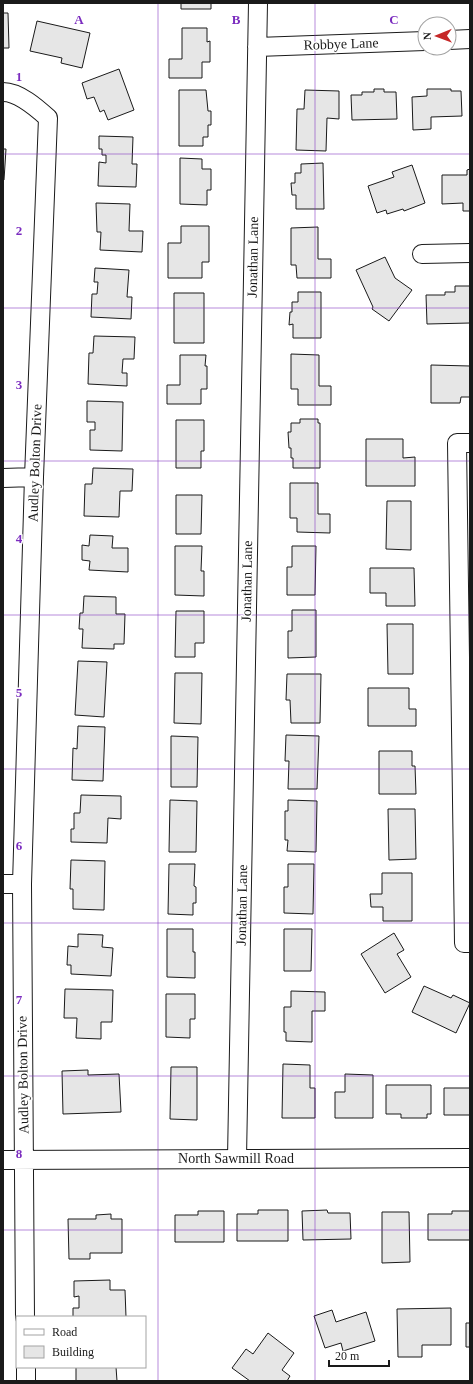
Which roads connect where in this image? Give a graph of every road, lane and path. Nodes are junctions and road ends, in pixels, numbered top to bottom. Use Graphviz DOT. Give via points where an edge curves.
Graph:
graph roads {
  1 [pos="258,3"];
  2 [pos="470,39"];
  3 [pos="457,40"];
  4 [pos="417,41"];
  5 [pos="257,47"];
  6 [pos="3,92"];
  7 [pos="470,253"];
  8 [pos="422,254"];
  9 [pos="470,443"];
  10 [pos="34,477"];
  11 [pos="3,478"];
  12 [pos="3,884"];
  13 [pos="22,884"];
  14 [pos="467,943"];
  15 [pos="237,1158"];
  16 [pos="470,1158"];
  17 [pos="24,1159"];
  18 [pos="3,1160"];
  19 [pos="25,1316"];
  20 [pos="26,1368"];
  21 [pos="26,1381"];
  1 -- 5 [label="street, Jonathan Lane"];
  2 -- 3 [label="street"];
  4 -- 5 [label="street, Robbye Lane"];
  5 -- 15 [label="street, Jonathan Lane"];
  6 -- 10 [label="street, Audley Bolton Drive" via="10,92 35,106 48,118"];
  7 -- 8 [label="street"];
  9 -- 14 [label="street" via="457,443"];
  10 -- 11 [label="street"];
  10 -- 13 [label="street, Audley Bolton Drive"];
  12 -- 13 [label="street"];
  13 -- 17 [label="street, Audley Bolton Drive"];
  15 -- 16 [label="street, North Sawmill Road"];
  15 -- 17 [label="street, North Sawmill Road"];
  17 -- 18 [label="street, North Sawmill Road"];
  17 -- 19 [label="street, Audley Bolton Drive"];
  20 -- 21 [label="street"];
}
